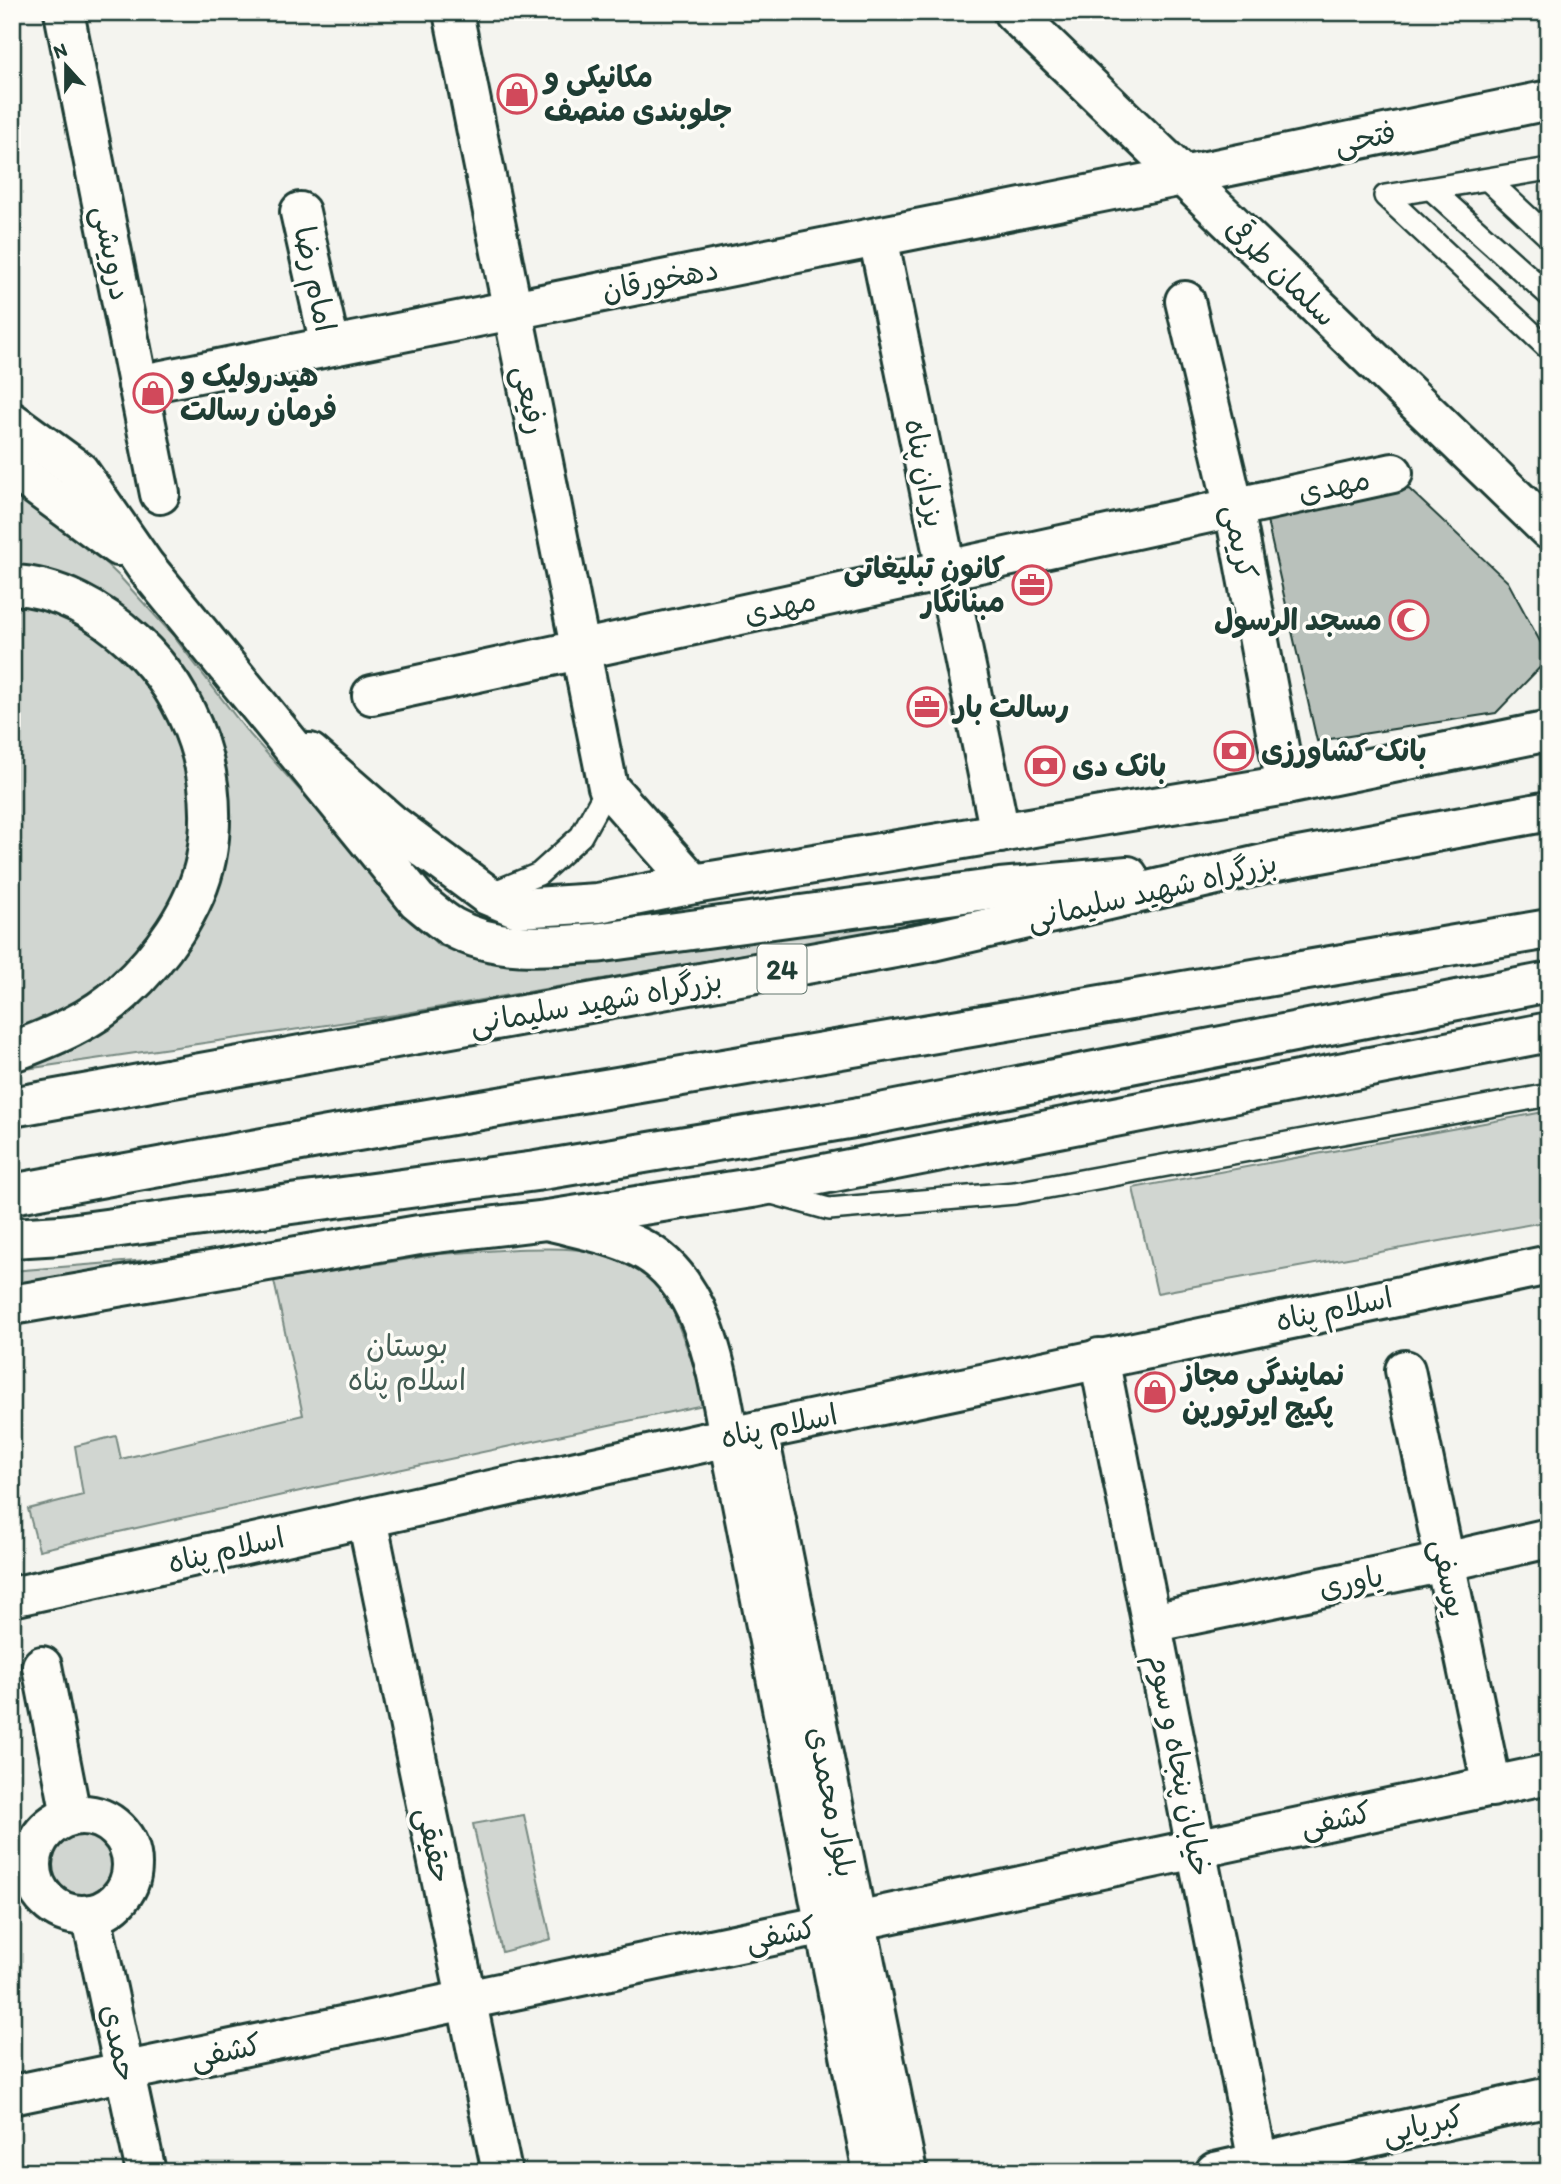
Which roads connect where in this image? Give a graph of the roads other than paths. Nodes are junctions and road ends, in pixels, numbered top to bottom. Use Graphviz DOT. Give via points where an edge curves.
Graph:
graph roads {
  1 [pos="64,12"];
  2 [pos="453,12"];
  3 [pos="1013,12"];
  4 [pos="1549,100"];
  5 [pos="1540,170"];
  6 [pos="1182,176"];
  7 [pos="1488,180"];
  8 [pos="1549,187"];
  9 [pos="1431,189"];
  10 [pos="300,212"];
  11 [pos="877,236"];
  12 [pos="1549,237"];
  13 [pos="1549,295"];
  14 [pos="1185,301"];
  15 [pos="512,310"];
  16 [pos="330,346"];
  17 [pos="1549,349"];
  18 [pos="138,385"];
  19 [pos="12,422"];
  20 [pos="12,468"];
  21 [pos="1393,473"];
  22 [pos="160,494"];
  23 [pos="1234,508"];
  24 [pos="1549,530"];
  25 [pos="145,566"];
  26 [pos="945,571"];
  27 [pos="12,585"];
  28 [pos="579,650"];
  29 [pos="372,695"];
  30 [pos="271,719"];
  31 [pos="1549,731"];
  32 [pos="1286,785"];
  33 [pos="608,788"];
  34 [pos="1549,811"];
  35 [pos="1000,833"];
  36 [pos="1277,862"];
  37 [pos="694,884"];
  38 [pos="487,895"];
  39 [pos="1549,929"];
  40 [pos="1549,982"];
  41 [pos="1549,1032"];
  42 [pos="12,1052"];
  43 [pos="1549,1095"];
  44 [pos="12,1107"];
  45 [pos="752,1188"];
  46 [pos="12,1194"];
  47 [pos="547,1220"];
  48 [pos="61,1235"];
  49 [pos="419,1235"];
  50 [pos="12,1238"];
  51 [pos="1549,1265"];
  52 [pos="12,1304"];
  53 [pos="1099,1358"];
  54 [pos="1405,1370"];
  55 [pos="744,1434"];
  56 [pos="367,1519"];
  57 [pos="1549,1538"];
  58 [pos="1445,1562"];
  59 [pos="12,1597"];
  60 [pos="1152,1623"];
  61 [pos="42,1666"];
  62 [pos="1549,1773"];
  63 [pos="1492,1787"];
  64 [pos="71,1815"];
  65 [pos="1196,1849"];
  66 [pos="91,1914"];
  67 [pos="841,1923"];
  68 [pos="467,2001"];
  69 [pos="125,2072"];
  70 [pos="12,2095"];
  71 [pos="1549,2097"];
  72 [pos="1259,2167"];
  73 [pos="146,2172"];
  74 [pos="502,2172"];
  75 [pos="873,2172"];
  76 [pos="907,2172"];
  77 [pos="1215,2172"];
  1 -- 18 [label="main road, درویشی"];
  2 -- 15 [label="main road, رفیعی"];
  3 -- 6 [label="main road, سلمان طرقی"];
  4 -- 6 [label="main road, فتحی"];
  5 -- 7 [label="lane"];
  5 -- 8 [label="lane"];
  6 -- 11 [label="main road, دهخورقان"];
  6 -- 24 [label="main road, سلمان طرقی"];
  7 -- 9 [label="lane"];
  7 -- 12 [label="lane"];
  9 -- 13 [label="lane"];
  9 -- 17 [label="lane" via="1385,196"];
  10 -- 16 [label="main road, امام رضا"];
  11 -- 15 [label="main road, دهخورقان"];
  11 -- 26 [label="main road, یزدان پناه"];
  14 -- 23 [label="main road, کریمی"];
  15 -- 16 [label="main road, دهخورقان"];
  15 -- 28 [label="main road, رفیعی"];
  16 -- 18 [label="main road, دهخورقان"];
  18 -- 22 [label="main road, درویشی"];
  19 -- 25 [label="main road" via="79,471"];
  20 -- 25 [label="main road"];
  21 -- 23 [label="main road, مهدی"];
  23 -- 26 [label="main road, مهدی"];
  23 -- 32 [label="main road, کریمی"];
  25 -- 30 [label="main road"];
  26 -- 28 [label="main road, مهدی"];
  26 -- 35 [label="main road, یزدان پناه"];
  27 -- 42 [label="main road" via="30,585 65,597 122,631 152,659 184,709 201,750 209,787 206,860 194,895 153,961 89,1018"];
  28 -- 29 [label="main road, مهدی"];
  28 -- 33 [label="main road, رفیعی"];
  30 -- 36 [label="main road" via="417,900 452,927 492,943 548,946 603,942 1000,888"];
  30 -- 38 [label="main road" via="393,825"];
  31 -- 32 [label="main road"];
  32 -- 35 [label="main road"];
  33 -- 37 [label="main road"];
  33 -- 38 [label="lane" via="581,836 539,874"];
  34 -- 36 [label="main road, بزرگراه شهید سلیمانی / 24"];
  35 -- 37 [label="main road"];
  36 -- 44 [label="main road, بزرگراه شهید سلیمانی / 24" via="928,942"];
  37 -- 38 [label="main road" via="598,903 518,908"];
  39 -- 46 [label="main road"];
  40 -- 48 [label="main road" via="860,1117 536,1171"];
  41 -- 45 [label="main road"];
  43 -- 45 [label="lane" via="1015,1193 829,1209"];
  45 -- 47 [label="main road"];
  47 -- 49 [label="main road"];
  47 -- 55 [label="main road, بلوار محمدی" via="641,1249 667,1268 702,1322"];
  48 -- 49 [label="main road" via="268,1240"];
  48 -- 50 [label="main road"];
  49 -- 52 [label="main road"];
  51 -- 53 [label="main road, اسلام پناه"];
  53 -- 55 [label="main road, اسلام پناه"];
  53 -- 60 [label="main road, خیابان پنجاه و سوم"];
  54 -- 58 [label="main road, یوسفی"];
  55 -- 56 [label="main road, اسلام پناه"];
  55 -- 67 [label="main road, بلوار محمدی"];
  56 -- 59 [label="main road, اسلام پناه"];
  56 -- 68 [label="main road, حقیقی"];
  57 -- 58 [label="main road, یاوری"];
  58 -- 60 [label="main road, یاوری"];
  58 -- 63 [label="main road, یوسفی"];
  60 -- 65 [label="main road, خیابان پنجاه و سوم"];
  61 -- 64 [label="main road"];
  62 -- 63 [label="main road, کشفی"];
  63 -- 65 [label="main road, کشفی"];
  64 -- 66 [label="main road" via="42,1834 31,1866 34,1883 57,1909"];
  64 -- 66 [label="main road" via="87,1814 109,1823 131,1854 128,1886 112,1904"];
  65 -- 67 [label="main road, کشفی"];
  65 -- 72 [label="main road, خیابان پنجاه و سوم"];
  66 -- 69 [label="main road, حمدی"];
  67 -- 68 [label="main road, کشفی"];
  67 -- 75 [label="main road, بلوار محمدی"];
  67 -- 76 [label="main road, بلوار محمدی"];
  68 -- 69 [label="main road, کشفی"];
  68 -- 74 [label="main road, حقیقی"];
  69 -- 70 [label="main road, کشفی"];
  69 -- 73 [label="main road, حمدی"];
  71 -- 72 [label="main road, کبریایی"];
  72 -- 77 [label="main road, کبریایی"];
}
